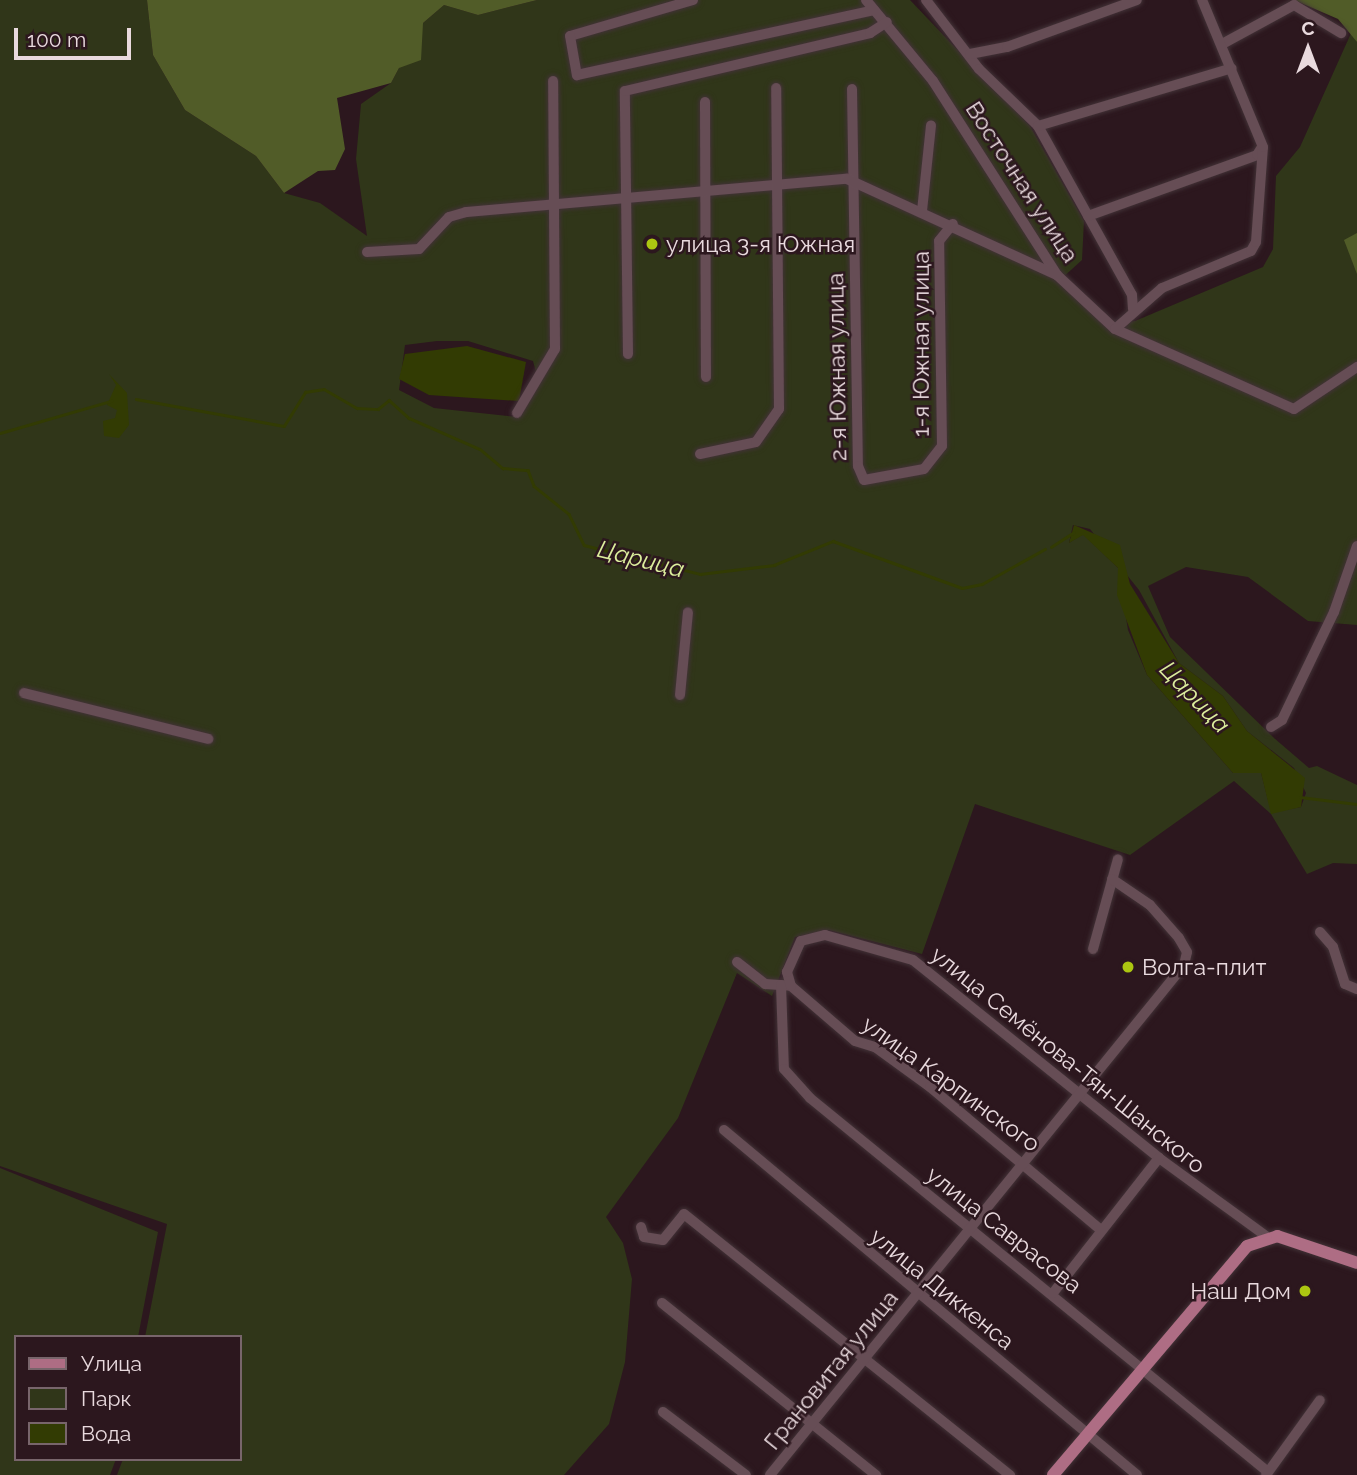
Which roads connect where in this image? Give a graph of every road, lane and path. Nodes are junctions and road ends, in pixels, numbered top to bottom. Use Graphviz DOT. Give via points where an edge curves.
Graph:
graph roads {
  1 [pos="693,0"];
  2 [pos="866,0"];
  3 [pos="926,0"];
  4 [pos="1137,0"];
  5 [pos="1202,0"];
  6 [pos="874,10"];
  7 [pos="887,22"];
  8 [pos="1342,33"];
  9 [pos="1224,43"];
  10 [pos="970,54"];
  11 [pos="1232,68"];
  12 [pos="553,81"];
  13 [pos="776,88"];
  14 [pos="852,89"];
  15 [pos="705,102"];
  16 [pos="931,125"];
  17 [pos="1038,126"];
  18 [pos="1263,147"];
  19 [pos="852,181"];
  20 [pos="777,185"];
  21 [pos="705,192"];
  22 [pos="628,198"];
  23 [pos="554,204"];
  24 [pos="922,211"];
  25 [pos="1088,216"];
  26 [pos="953,224"];
  27 [pos="367,252"];
  28 [pos="1057,275"];
  29 [pos="1133,309"];
  30 [pos="1115,329"];
  31 [pos="628,354"];
  32 [pos="1357,367"];
  33 [pos="706,377"];
  34 [pos="517,413"];
  35 [pos="700,454"];
  36 [pos="932,466"];
  37 [pos="1357,546"];
  38 [pos="688,612"];
  39 [pos="24,693"];
  40 [pos="680,695"];
  41 [pos="1271,727"];
  42 [pos="208,739"];
  43 [pos="1118,859"];
  44 [pos="1112,879"];
  45 [pos="1320,932"];
  46 [pos="1093,949"];
  47 [pos="737,962"];
  48 [pos="786,985"];
  49 [pos="1357,989"];
  50 [pos="1079,1094"];
  51 [pos="724,1130"];
  52 [pos="1159,1158"];
  53 [pos="1022,1166"];
  54 [pos="641,1227"];
  55 [pos="1101,1230"];
  56 [pos="969,1231"];
  57 [pos="1266,1236"];
  58 [pos="1357,1263"];
  59 [pos="1053,1293"];
  60 [pos="918,1295"];
  61 [pos="662,1303"];
  62 [pos="864,1358"];
  63 [pos="1144,1366"];
  64 [pos="1320,1400"];
  65 [pos="663,1412"];
  66 [pos="811,1423"];
  67 [pos="1088,1433"];
  68 [pos="1267,1474"];
  69 [pos="746,1475"];
  70 [pos="770,1475"];
  71 [pos="876,1475"];
  72 [pos="1010,1475"];
  73 [pos="1053,1475"];
  74 [pos="1138,1475"];
  1 -- 6 [label="street" via="570,36 577,75"];
  2 -- 6 [label="street, Восточная улица"];
  3 -- 10 [label="street"];
  4 -- 10 [label="street" via="1007,47"];
  5 -- 9 [label="street"];
  6 -- 7 [label="street, Восточная улица"];
  7 -- 22 [label="street" via="870,33 625,91"];
  7 -- 28 [label="street, Восточная улица" via="933,81"];
  8 -- 9 [label="street" via="1294,5"];
  9 -- 11 [label="street"];
  10 -- 17 [label="street"];
  11 -- 17 [label="street"];
  11 -- 18 [label="street"];
  12 -- 23 [label="street"];
  13 -- 20 [label="street"];
  14 -- 19 [label="street"];
  15 -- 21 [label="street"];
  16 -- 24 [label="street"];
  17 -- 25 [label="street"];
  18 -- 25 [label="street" via="1257,155"];
  18 -- 29 [label="street" via="1251,251 1162,288"];
  19 -- 20 [label="street"];
  19 -- 24 [label="street"];
  19 -- 36 [label="street, 2-я Южная улица" via="859,474 864,480"];
  20 -- 21 [label="street"];
  20 -- 35 [label="street" via="779,409 756,442"];
  21 -- 22 [label="street"];
  21 -- 33 [label="street"];
  22 -- 23 [label="street"];
  22 -- 31 [label="street"];
  23 -- 27 [label="street" via="466,212 449,217 419,250"];
  23 -- 34 [label="street" via="555,349"];
  24 -- 26 [label="street"];
  25 -- 29 [label="street" via="1132,295"];
  26 -- 28 [label="street"];
  26 -- 36 [label="street, 1-я Южная улица" via="939,241 943,419 942,446"];
  28 -- 30 [label="street, Восточная улица"];
  29 -- 30 [label="street"];
  30 -- 32 [label="street, Восточная улица" via="1294,409"];
  37 -- 41 [label="street" via="1334,612 1282,720"];
  38 -- 40 [label="street"];
  39 -- 42 [label="street"];
  43 -- 44 [label="street"];
  44 -- 46 [label="street"];
  44 -- 50 [label="street, Грановитая улица" via="1150,905 1187,952 1184,965"];
  45 -- 49 [label="street" via="1333,947 1345,984"];
  47 -- 48 [label="street, улица Карпинского" via="765,984"];
  48 -- 50 [label="street, улица Семёнова-Тян-Шанского" via="801,941 825,935 913,960"];
  48 -- 53 [label="street, улица Карпинского" via="855,1041 875,1047 930,1087"];
  48 -- 56 [label="street, улица Саврасова" via="784,1069"];
  50 -- 52 [label="street, улица Семёнова-Тян-Шанского"];
  50 -- 53 [label="street, Грановитая улица"];
  51 -- 60 [label="street, улица Диккенса"];
  52 -- 55 [label="street"];
  52 -- 57 [label="street, улица Семёнова-Тян-Шанского"];
  53 -- 55 [label="street, улица Карпинского"];
  53 -- 56 [label="street, Грановитая улица"];
  54 -- 62 [label="street" via="644,1237 663,1240 684,1213"];
  55 -- 59 [label="street"];
  56 -- 59 [label="street, улица Саврасова"];
  56 -- 60 [label="street, Грановитая улица"];
  57 -- 58 [label="main road" via="1292,1238"];
  57 -- 63 [label="main road" via="1234,1258"];
  59 -- 63 [label="street, улица Саврасова"];
  60 -- 62 [label="street, Грановитая улица"];
  60 -- 67 [label="street, улица Диккенса"];
  61 -- 66 [label="street"];
  62 -- 66 [label="street, Грановитая улица"];
  62 -- 72 [label="street"];
  63 -- 67 [label="main road"];
  63 -- 68 [label="street, улица Саврасова"];
  64 -- 68 [label="street"];
  65 -- 69 [label="street"];
  66 -- 70 [label="street, Грановитая улица"];
  66 -- 71 [label="street"];
  67 -- 73 [label="main road"];
  67 -- 74 [label="street, улица Диккенса"];
}
